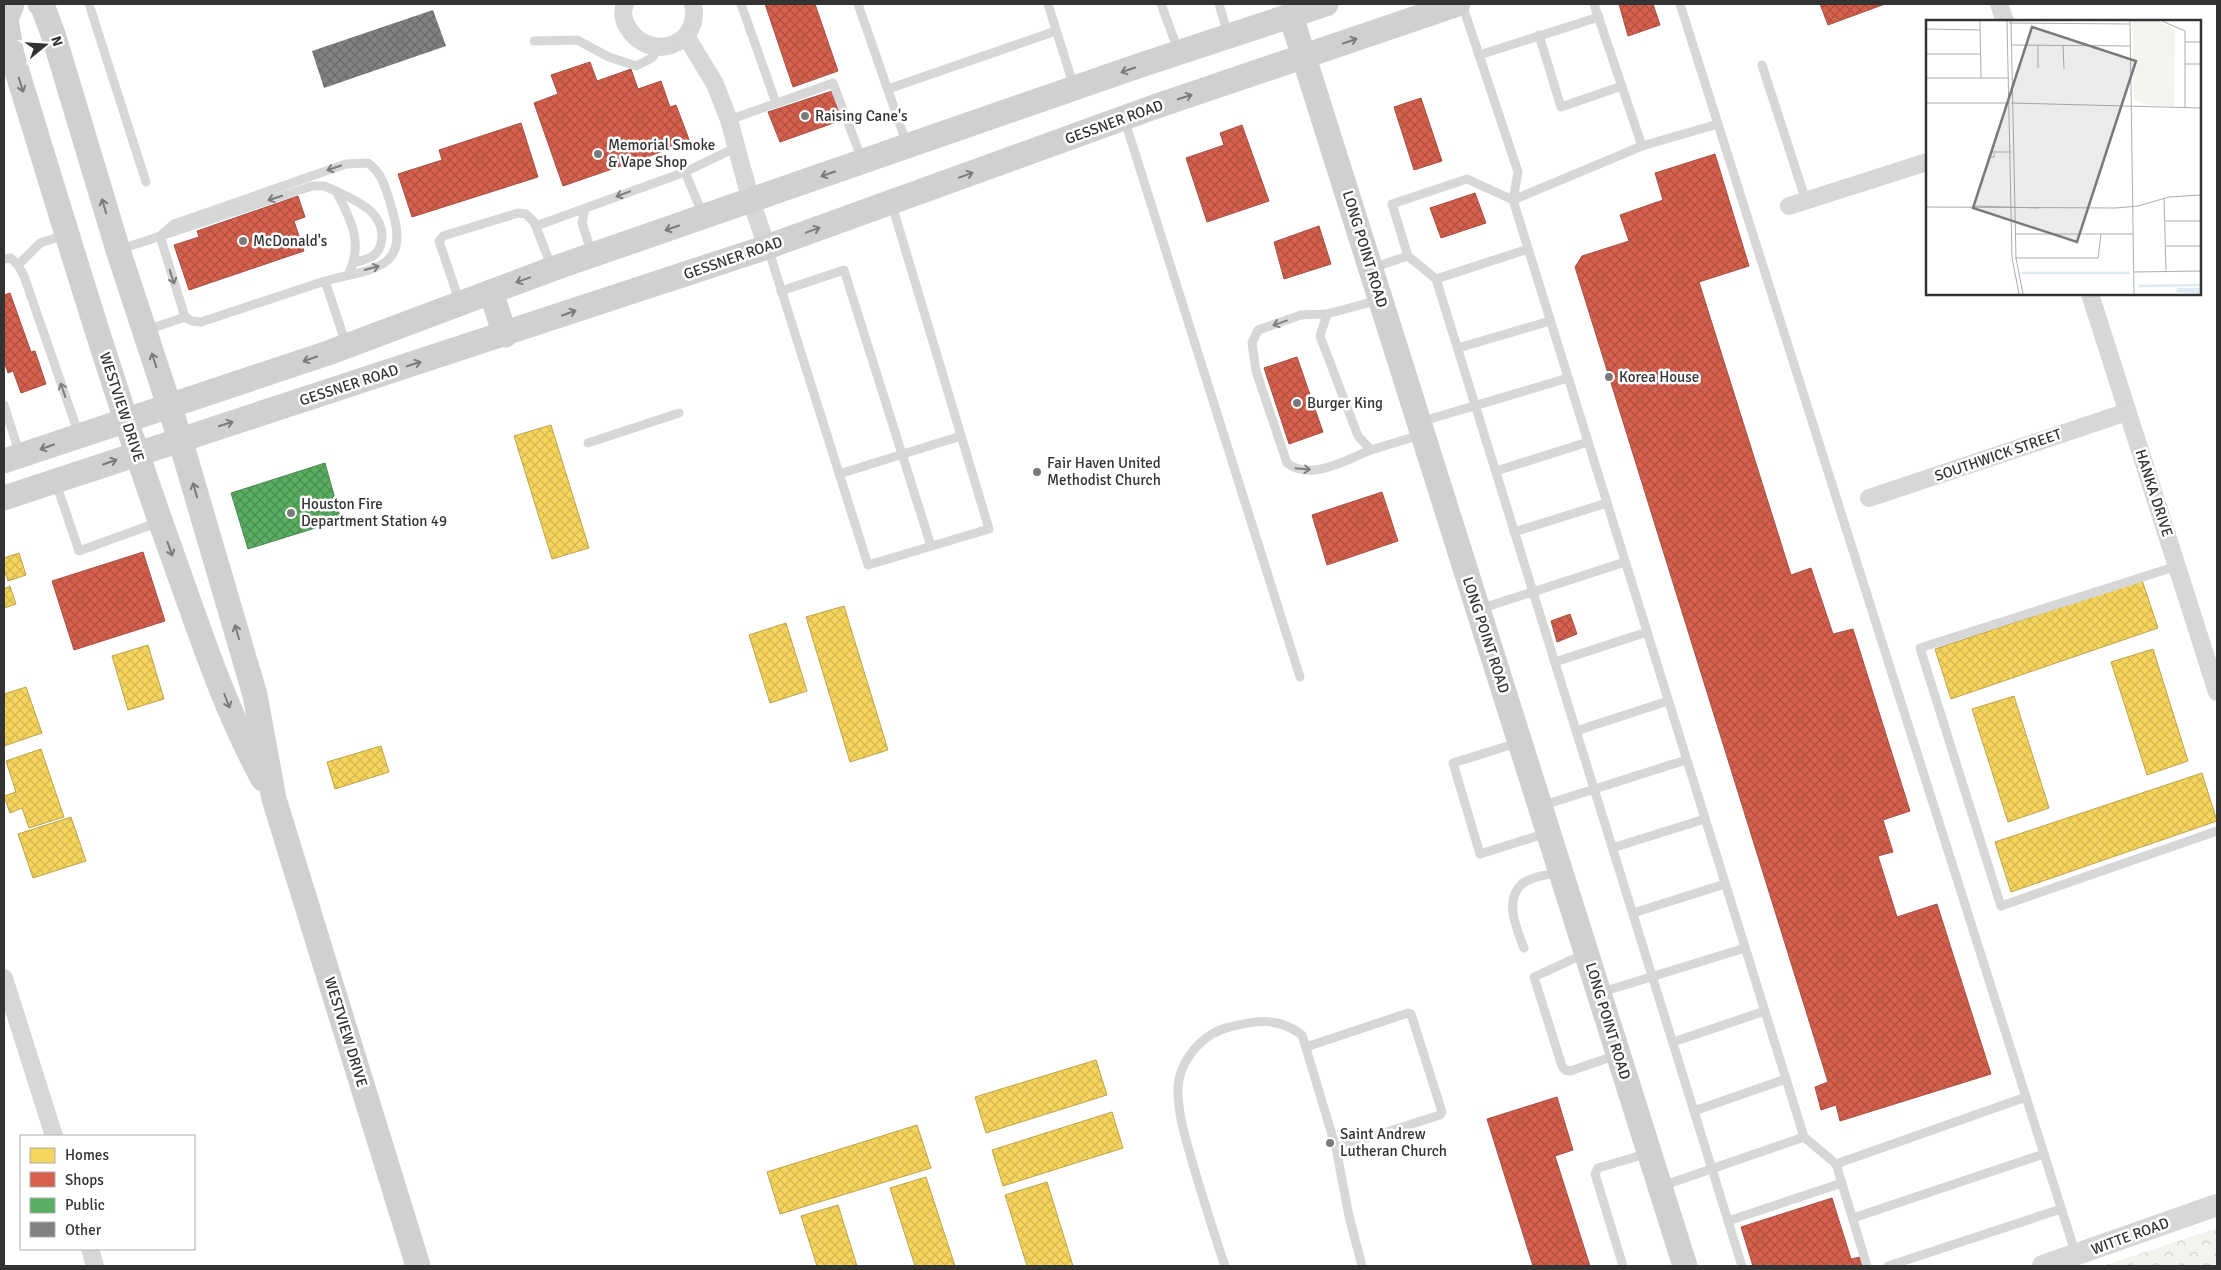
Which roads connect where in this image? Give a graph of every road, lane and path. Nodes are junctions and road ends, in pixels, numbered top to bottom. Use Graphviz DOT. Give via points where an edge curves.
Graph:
graph roads {
  1 [pos="12,4"];
  2 [pos="40,4"];
  3 [pos="89,4"];
  4 [pos="624,4"];
  5 [pos="693,4"];
  6 [pos="741,4"];
  7 [pos="858,4"];
  8 [pos="1048,4"];
  9 [pos="1161,4"];
  10 [pos="1219,4"];
  11 [pos="1326,4"];
  12 [pos="1458,4"];
  13 [pos="1462,4"];
  14 [pos="1594,4"];
  15 [pos="1680,4"];
  16 [pos="2000,4"];
  17 [pos="1289,10"];
  18 [pos="1599,17"];
  19 [pos="2005,20"];
  20 [pos="1056,31"];
  21 [pos="1539,35"];
  22 [pos="686,36"];
  23 [pos="1228,37"];
  24 [pos="534,41"];
  25 [pos="659,48"];
  26 [pos="1179,53"];
  27 [pos="1479,55"];
  28 [pos="1304,57"];
  29 [pos="1762,65"];
  30 [pos="1622,86"];
  31 [pos="888,89"];
  32 [pos="1074,89"];
  33 [pos="776,103"];
  34 [pos="1124,118"];
  35 [pos="729,120"];
  36 [pos="1718,124"];
  37 [pos="1642,146"];
  38 [pos="737,147"];
  39 [pos="908,147"];
  40 [pos="863,162"];
  41 [pos="1926,162"];
  42 [pos="685,172"];
  43 [pos="146,182"];
  44 [pos="336,191"];
  45 [pos="1513,200"];
  46 [pos="751,201"];
  47 [pos="892,202"];
  48 [pos="1797,203"];
  49 [pos="585,209"];
  50 [pos="704,217"];
  51 [pos="536,226"];
  52 [pos="67,234"];
  53 [pos="160,236"];
  54 [pos="767,247"];
  55 [pos="1528,249"];
  56 [pos="118,250"];
  57 [pos="593,256"];
  58 [pos="1408,256"];
  59 [pos="4,258"];
  60 [pos="354,263"];
  61 [pos="18,265"];
  62 [pos="1371,268"];
  63 [pos="552,270"];
  64 [pos="348,275"];
  65 [pos="1436,279"];
  66 [pos="325,281"];
  67 [pos="781,291"];
  68 [pos="491,292"];
  69 [pos="2090,295"];
  70 [pos="1381,300"];
  71 [pos="460,303"];
  72 [pos="1327,314"];
  73 [pos="185,317"];
  74 [pos="1550,321"];
  75 [pos="144,331"];
  76 [pos="505,335"];
  77 [pos="346,346"];
  78 [pos="1458,348"];
  79 [pos="1568,378"];
  80 [pos="246,381"];
  81 [pos="4,405"];
  82 [pos="1476,406"];
  83 [pos="169,407"];
  84 [pos="2127,412"];
  85 [pos="679,413"];
  86 [pos="256,414"];
  87 [pos="126,420"];
  88 [pos="1421,428"];
  89 [pos="79,436"];
  90 [pos="961,436"];
  91 [pos="180,439"];
  92 [pos="1588,442"];
  93 [pos="588,443"];
  94 [pos="1371,450"];
  95 [pos="136,453"];
  96 [pos="902,454"];
  97 [pos="12,458"];
  98 [pos="1496,471"];
  99 [pos="839,474"];
  100 [pos="56,481"];
  101 [pos="4,498"];
  102 [pos="1869,498"];
  103 [pos="1607,504"];
  104 [pos="160,522"];
  105 [pos="1514,532"];
  106 [pos="931,546"];
  107 [pos="1625,562"];
  108 [pos="2177,566"];
  109 [pos="1533,592"];
  110 [pos="1478,610"];
  111 [pos="1647,632"];
  112 [pos="1555,662"];
  113 [pos="1300,677"];
  114 [pos="2217,692"];
  115 [pos="1668,701"];
  116 [pos="1576,731"];
  117 [pos="1520,742"];
  118 [pos="1686,760"];
  119 [pos="1594,789"];
  120 [pos="274,799"];
  121 [pos="1540,806"];
  122 [pos="1705,819"];
  123 [pos="2217,831"];
  124 [pos="1548,833"];
  125 [pos="1612,848"];
  126 [pos="1561,872"];
  127 [pos="1725,884"];
  128 [pos="1633,913"];
  129 [pos="1524,948"];
  130 [pos="1745,948"];
  131 [pos="1586,953"];
  132 [pos="1652,976"];
  133 [pos="4,978"];
  134 [pos="1598,993"];
  135 [pos="1765,1011"];
  136 [pos="1673,1042"];
  137 [pos="1306,1048"];
  138 [pos="1618,1054"];
  139 [pos="1786,1079"];
  140 [pos="2026,1098"];
  141 [pos="1694,1111"];
  142 [pos="54,1135"];
  143 [pos="1804,1138"];
  144 [pos="1336,1148"];
  145 [pos="1649,1153"];
  146 [pos="2044,1154"];
  147 [pos="1836,1164"];
  148 [pos="1712,1170"];
  149 [pos="1842,1183"];
  150 [pos="1660,1187"];
  151 [pos="2217,1205"];
  152 [pos="2061,1209"];
  153 [pos="1853,1218"];
  154 [pos="1728,1221"];
  155 [pos="90,1250"];
  156 [pos="2076,1255"];
  157 [pos="95,1266"];
  158 [pos="418,1266"];
  159 [pos="1225,1266"];
  160 [pos="1362,1266"];
  161 [pos="1623,1266"];
  162 [pos="1685,1266"];
  163 [pos="1742,1266"];
  164 [pos="1867,1266"];
  165 [pos="1888,1266"];
  166 [pos="2043,1266"];
  1 -- 52 [label="main road, WESTVIEW DRIVE, one-way" via="6,19 12,55"];
  56 -- 2 [label="main road, WESTVIEW DRIVE, one-way" via="54,37"];
  3 -- 43 [label="lane"];
  4 -- 25 [label="street" via="625,22 632,35 644,45"];
  5 -- 22 [label="street" via="692,24"];
  6 -- 33 [label="lane"];
  7 -- 31 [label="lane"];
  8 -- 20 [label="lane"];
  9 -- 26 [label="lane"];
  10 -- 23 [label="lane"];
  11 -- 17 [label="main road"];
  28 -- 12 [label="main road, GESSNER ROAD, one-way"];
  13 -- 27 [label="lane"];
  14 -- 18 [label="lane"];
  15 -- 36 [label="lane"];
  16 -- 19 [label="street"];
  17 -- 23 [label="main road"];
  17 -- 28 [label="main road, LONG POINT ROAD"];
  18 -- 21 [label="lane"];
  18 -- 30 [label="lane"];
  20 -- 31 [label="lane"];
  20 -- 32 [label="lane"];
  21 -- 27 [label="lane"];
  21 -- 30 [label="lane" via="1561,106"];
  22 -- 25 [label="street" via="674,45"];
  22 -- 35 [label="street" via="715,84"];
  23 -- 26 [label="main road"];
  24 -- 25 [label="lane" via="577,40 608,58 636,66 652,58"];
  26 -- 32 [label="main road, one-way"];
  27 -- 45 [label="lane" via="1518,172"];
  34 -- 28 [label="main road, GESSNER ROAD, one-way"];
  28 -- 62 [label="main road, LONG POINT ROAD"];
  29 -- 48 [label="lane"];
  30 -- 37 [label="lane"];
  31 -- 39 [label="lane"];
  32 -- 39 [label="main road"];
  33 -- 35 [label="lane"];
  33 -- 40 [label="lane" via="833,83"];
  47 -- 34 [label="main road, GESSNER ROAD, one-way"];
  34 -- 113 [label="lane"];
  35 -- 38 [label="street"];
  36 -- 37 [label="lane"];
  36 -- 140 [label="lane"];
  37 -- 45 [label="lane"];
  38 -- 42 [label="lane"];
  38 -- 46 [label="street"];
  39 -- 40 [label="main road"];
  40 -- 46 [label="main road, one-way"];
  41 -- 48 [label="street"];
  42 -- 49 [label="lane, one-way"];
  42 -- 50 [label="lane"];
  44 -- 53 [label="lane, one-way" via="312,186"];
  44 -- 60 [label="lane" via="356,241"];
  44 -- 60 [label="lane" via="372,211 382,231 380,248 373,256"];
  45 -- 55 [label="lane"];
  45 -- 58 [label="lane" via="1467,179 1392,204"];
  46 -- 50 [label="main road"];
  46 -- 54 [label="street"];
  54 -- 47 [label="main road, GESSNER ROAD, one-way"];
  47 -- 90 [label="lane"];
  49 -- 51 [label="lane"];
  49 -- 57 [label="lane" via="582,223"];
  50 -- 57 [label="main road, one-way"];
  51 -- 63 [label="lane"];
  51 -- 71 [label="lane" via="526,214 518,213 443,236 439,241"];
  52 -- 61 [label="lane" via="40,243"];
  52 -- 87 [label="main road, WESTVIEW DRIVE"];
  53 -- 56 [label="lane"];
  64 -- 53 [label="lane, one-way" via="380,266 396,252 398,225 382,177 368,162 346,164 174,224"];
  53 -- 73 [label="lane, one-way"];
  54 -- 67 [label="lane"];
  76 -- 54 [label="main road, GESSNER ROAD, one-way"];
  55 -- 65 [label="lane"];
  55 -- 74 [label="lane"];
  56 -- 75 [label="main road, WESTVIEW DRIVE"];
  57 -- 63 [label="main road"];
  58 -- 62 [label="lane"];
  58 -- 65 [label="lane"];
  59 -- 61 [label="lane" via="11,258"];
  60 -- 64 [label="lane"];
  89 -- 61 [label="lane, one-way"];
  62 -- 70 [label="main road, LONG POINT ROAD"];
  63 -- 68 [label="main road, one-way"];
  64 -- 66 [label="lane"];
  65 -- 78 [label="lane"];
  66 -- 73 [label="lane" via="201,322"];
  66 -- 77 [label="lane"];
  67 -- 96 [label="lane" via="844,270"];
  67 -- 99 [label="lane"];
  68 -- 71 [label="main road"];
  68 -- 76 [label="main road"];
  69 -- 84 [label="street, HANKA DRIVE"];
  70 -- 72 [label="lane"];
  70 -- 88 [label="main road, LONG POINT ROAD"];
  71 -- 77 [label="main road"];
  72 -- 94 [label="lane" via="1320,336 1358,436"];
  72 -- 94 [label="lane, one-way" via="1301,315 1258,330 1252,343 1256,371 1287,463 1295,469 1318,470"];
  73 -- 75 [label="lane"];
  74 -- 78 [label="lane"];
  74 -- 79 [label="lane"];
  83 -- 75 [label="main road, WESTVIEW DRIVE, one-way"];
  86 -- 76 [label="main road, GESSNER ROAD, one-way"];
  77 -- 80 [label="main road, one-way"];
  78 -- 82 [label="lane"];
  79 -- 82 [label="lane"];
  79 -- 92 [label="lane"];
  80 -- 83 [label="main road"];
  80 -- 86 [label="main road"];
  81 -- 97 [label="lane"];
  82 -- 88 [label="lane"];
  82 -- 98 [label="lane"];
  83 -- 87 [label="main road"];
  83 -- 91 [label="main road, WESTVIEW DRIVE"];
  84 -- 102 [label="street, SOUTHWICK STREET"];
  84 -- 108 [label="street, HANKA DRIVE"];
  85 -- 93 [label="lane"];
  91 -- 86 [label="main road, GESSNER ROAD, one-way"];
  87 -- 89 [label="main road"];
  87 -- 95 [label="main road, WESTVIEW DRIVE"];
  88 -- 94 [label="lane"];
  88 -- 110 [label="main road, LONG POINT ROAD"];
  89 -- 97 [label="main road, one-way"];
  90 -- 96 [label="lane"];
  90 -- 106 [label="lane" via="989,529"];
  91 -- 95 [label="main road, GESSNER ROAD"];
  120 -- 91 [label="main road, WESTVIEW DRIVE, one-way" via="255,694"];
  92 -- 98 [label="lane"];
  92 -- 103 [label="lane"];
  100 -- 95 [label="main road, GESSNER ROAD, one-way"];
  95 -- 104 [label="main road, WESTVIEW DRIVE"];
  96 -- 99 [label="lane"];
  96 -- 106 [label="lane"];
  98 -- 105 [label="lane"];
  99 -- 106 [label="lane" via="868,565"];
  100 -- 101 [label="main road, GESSNER ROAD"];
  100 -- 104 [label="lane" via="79,551"];
  103 -- 105 [label="lane"];
  103 -- 107 [label="lane"];
  104 -- 120 [label="main road, WESTVIEW DRIVE, one-way" via="241,738"];
  105 -- 109 [label="lane"];
  107 -- 109 [label="lane"];
  107 -- 111 [label="lane"];
  108 -- 114 [label="street, HANKA DRIVE"];
  108 -- 123 [label="lane" via="1920,648 2001,906"];
  109 -- 110 [label="lane"];
  109 -- 112 [label="lane"];
  110 -- 117 [label="main road, LONG POINT ROAD"];
  111 -- 112 [label="lane"];
  111 -- 115 [label="lane"];
  112 -- 116 [label="lane"];
  115 -- 116 [label="lane"];
  115 -- 118 [label="lane"];
  116 -- 119 [label="lane"];
  117 -- 121 [label="main road, LONG POINT ROAD"];
  117 -- 124 [label="lane" via="1453,762 1480,854"];
  118 -- 119 [label="lane"];
  118 -- 122 [label="lane"];
  119 -- 121 [label="lane"];
  119 -- 125 [label="lane"];
  120 -- 158 [label="main road, WESTVIEW DRIVE"];
  121 -- 124 [label="main road, LONG POINT ROAD"];
  122 -- 125 [label="lane"];
  122 -- 127 [label="lane"];
  124 -- 126 [label="main road, LONG POINT ROAD"];
  125 -- 128 [label="lane"];
  126 -- 129 [label="lane" via="1531,879 1518,890 1513,904 1514,918"];
  126 -- 131 [label="main road, LONG POINT ROAD"];
  127 -- 128 [label="lane"];
  127 -- 130 [label="lane"];
  128 -- 132 [label="lane"];
  130 -- 132 [label="lane"];
  130 -- 135 [label="lane"];
  131 -- 134 [label="main road, LONG POINT ROAD"];
  131 -- 138 [label="lane" via="1534,977 1562,1066 1570,1071"];
  132 -- 134 [label="lane"];
  132 -- 136 [label="lane"];
  133 -- 142 [label="street"];
  134 -- 138 [label="main road, LONG POINT ROAD"];
  135 -- 136 [label="lane"];
  135 -- 139 [label="lane"];
  136 -- 141 [label="lane"];
  137 -- 144 [label="lane"];
  137 -- 144 [label="lane" via="1411,1014 1442,1109 1440,1116"];
  137 -- 159 [label="lane" via="1302,1035 1290,1026 1279,1022 1252,1021 1211,1036 1194,1049 1182,1068 1178,1089 1180,1117"];
  138 -- 145 [label="main road, LONG POINT ROAD"];
  139 -- 141 [label="lane"];
  139 -- 143 [label="lane"];
  140 -- 146 [label="lane"];
  140 -- 147 [label="lane"];
  141 -- 148 [label="lane"];
  143 -- 147 [label="lane"];
  143 -- 148 [label="lane"];
  144 -- 160 [label="lane"];
  145 -- 150 [label="main road, LONG POINT ROAD"];
  145 -- 161 [label="lane" via="1598,1168 1594,1174"];
  146 -- 152 [label="lane"];
  146 -- 153 [label="lane"];
  147 -- 149 [label="lane"];
  148 -- 150 [label="lane"];
  148 -- 154 [label="lane"];
  149 -- 153 [label="lane"];
  149 -- 154 [label="lane"];
  150 -- 162 [label="main road, LONG POINT ROAD"];
  151 -- 156 [label="street, WITTE ROAD"];
  152 -- 156 [label="lane"];
  152 -- 165 [label="lane"];
  153 -- 164 [label="lane"];
  154 -- 163 [label="lane"];
  155 -- 157 [label="street"];
  156 -- 166 [label="street, WITTE ROAD"];
}
